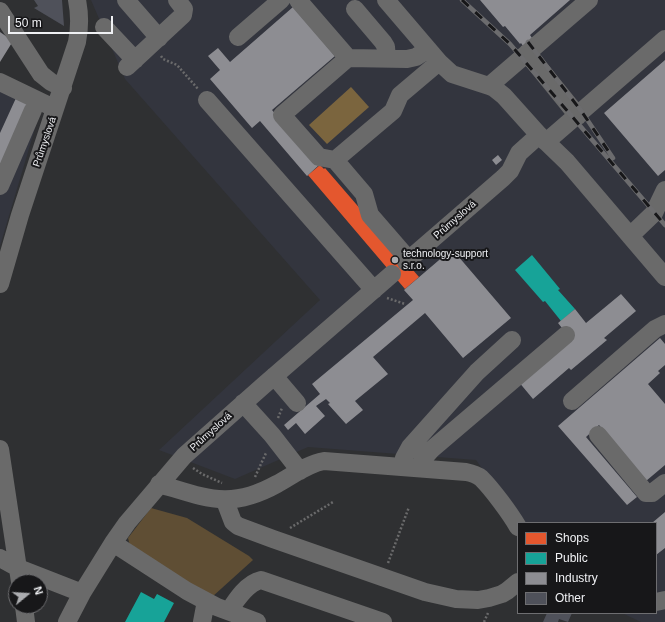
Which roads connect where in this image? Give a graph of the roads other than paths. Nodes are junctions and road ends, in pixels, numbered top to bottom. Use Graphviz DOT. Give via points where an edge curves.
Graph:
graph roads {
  1 [pos="77,0"];
  2 [pos="126,0"];
  3 [pos="177,0"];
  4 [pos="281,0"];
  5 [pos="298,0"];
  6 [pos="386,0"];
  7 [pos="589,0"];
  8 [pos="355,9"];
  9 [pos="0,11"];
  10 [pos="104,27"];
  11 [pos="238,37"];
  12 [pos="665,39"];
  13 [pos="155,42"];
  14 [pos="526,53"];
  15 [pos="434,55"];
  16 [pos="348,58"];
  17 [pos="387,58"];
  18 [pos="0,82"];
  19 [pos="489,86"];
  20 [pos="63,88"];
  21 [pos="207,100"];
  22 [pos="56,109"];
  23 [pos="33,110"];
  24 [pos="578,116"];
  25 [pos="543,139"];
  26 [pos="335,160"];
  27 [pos="0,186"];
  28 [pos="665,190"];
  29 [pos="630,236"];
  30 [pos="392,274"];
  31 [pos="665,277"];
  32 [pos="0,284"];
  33 [pos="374,290"];
  34 [pos="665,324"];
  35 [pos="566,335"];
  36 [pos="512,340"];
  37 [pos="274,376"];
  38 [pos="572,401"];
  39 [pos="243,403"];
  40 [pos="297,403"];
  41 [pos="598,435"];
  42 [pos="0,449"];
  43 [pos="402,467"];
  44 [pos="423,468"];
  45 [pos="300,471"];
  46 [pos="665,483"];
  47 [pos="159,484"];
  48 [pos="225,501"];
  49 [pos="517,526"];
  50 [pos="113,543"];
  51 [pos="0,558"];
  52 [pos="18,574"];
  53 [pos="19,574"];
  54 [pos="517,583"];
  55 [pos="48,584"];
  56 [pos="82,594"];
  57 [pos="206,601"];
  58 [pos="229,611"];
  59 [pos="67,622"];
  60 [pos="202,622"];
  61 [pos="257,622"];
  62 [pos="383,622"];
  1 -- 20 [label="street, Průmyslová" via="80,26"];
  2 -- 13 [label="street"];
  3 -- 13 [label="street" via="184,9 183,15"];
  4 -- 11 [label="street"];
  5 -- 16 [label="street"];
  6 -- 15 [label="street"];
  7 -- 14 [label="street"];
  8 -- 17 [label="street" via="383,42"];
  9 -- 20 [label="street" via="41,74"];
  10 -- 13 [label="street" via="131,63"];
  12 -- 24 [label="street, Průmyslová"];
  14 -- 19 [label="street"];
  14 -- 24 [label="street"];
  15 -- 17 [label="street"];
  15 -- 19 [label="street" via="456,77"];
  15 -- 26 [label="street" via="400,95 393,112"];
  16 -- 17 [label="street"];
  16 -- 26 [label="street" via="282,115 319,157"];
  18 -- 22 [label="street"];
  19 -- 25 [label="street" via="504,96"];
  20 -- 22 [label="street, Průmyslová"];
  21 -- 33 [label="street"];
  22 -- 32 [label="street, Průmyslová"];
  23 -- 27 [label="street"];
  24 -- 25 [label="street, Průmyslová"];
  25 -- 26 [label="street, Průmyslová" via="519,153 510,171 503,178 408,261 370,215 364,194"];
  25 -- 29 [label="street" via="567,162"];
  28 -- 29 [label="street" via="654,213"];
  29 -- 31 [label="street"];
  30 -- 33 [label="street, Průmyslová"];
  33 -- 37 [label="street, Průmyslová"];
  34 -- 38 [label="street" via="655,329"];
  35 -- 44 [label="street" via="431,450 423,460"];
  36 -- 43 [label="street" via="467,381 410,447"];
  37 -- 39 [label="street, Průmyslová"];
  37 -- 40 [label="street"];
  39 -- 45 [label="street"];
  39 -- 47 [label="street, Průmyslová" via="184,456"];
  41 -- 46 [label="street" via="646,493 652,493"];
  42 -- 53 [label="street"];
  43 -- 44 [label="street"];
  43 -- 45 [label="street" via="324,461"];
  44 -- 49 [label="street" via="476,475"];
  45 -- 48 [label="street" via="256,495"];
  47 -- 48 [label="street" via="208,499"];
  47 -- 50 [label="street, Průmyslová"];
  48 -- 54 [label="street" via="233,522 238,526 425,592 456,599 478,600 502,594"];
  50 -- 56 [label="street, Průmyslová"];
  50 -- 57 [label="street"];
  51 -- 52 [label="street"];
  55 -- 56 [label="street"];
  56 -- 59 [label="street, Průmyslová"];
  57 -- 58 [label="street"];
  57 -- 60 [label="street"];
  58 -- 61 [label="street"];
  58 -- 62 [label="street" via="245,590 262,580"];
}
